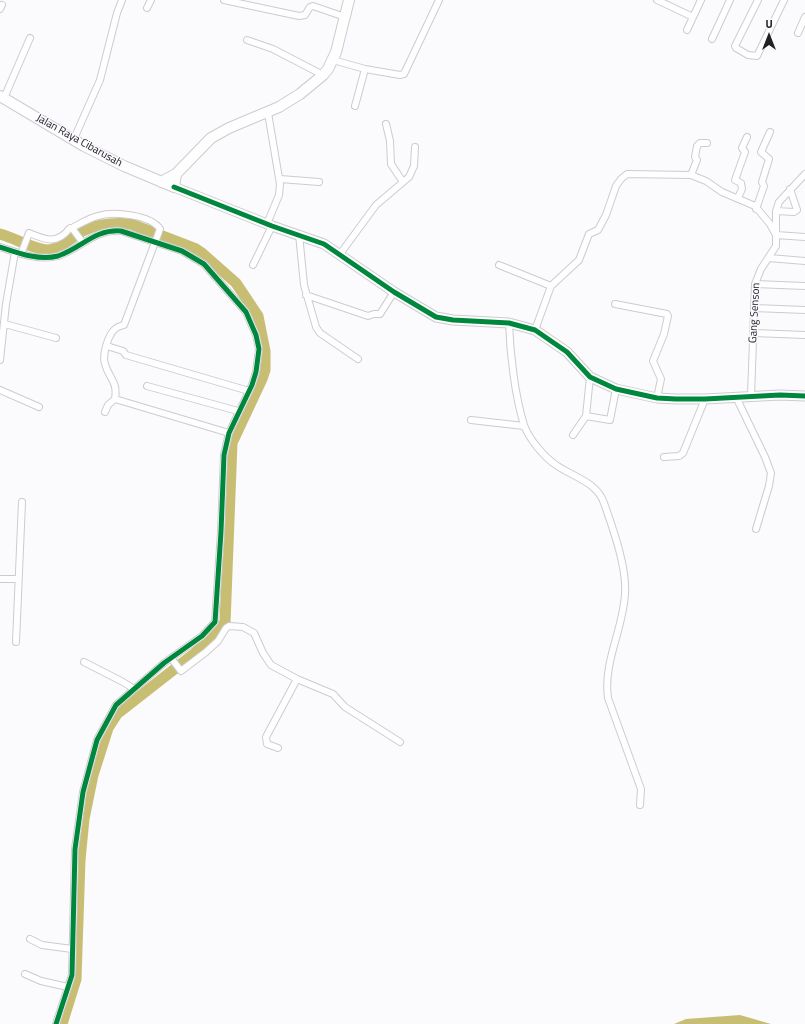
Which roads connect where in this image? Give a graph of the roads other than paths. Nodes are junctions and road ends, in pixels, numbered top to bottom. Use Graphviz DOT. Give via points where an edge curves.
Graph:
graph roads {
  1 [pos="122,0"];
  2 [pos="151,0"];
  3 [pos="224,0"];
  4 [pos="349,0"];
  5 [pos="439,0"];
  6 [pos="657,0"];
  7 [pos="701,0"];
  8 [pos="730,0"];
  9 [pos="758,0"];
  10 [pos="784,0"];
  11 [pos="148,8"];
  12 [pos="345,17"];
  13 [pos="693,17"];
  14 [pos="805,17"];
  15 [pos="687,30"];
  16 [pos="798,33"];
  17 [pos="30,38"];
  18 [pos="712,39"];
  19 [pos="247,40"];
  20 [pos="333,60"];
  21 [pos="365,69"];
  22 [pos="323,75"];
  23 [pos="2,97"];
  24 [pos="355,106"];
  25 [pos="268,113"];
  26 [pos="386,124"];
  27 [pos="770,132"];
  28 [pos="747,137"];
  29 [pos="73,140"];
  30 [pos="707,143"];
  31 [pos="415,147"];
  32 [pos="176,174"];
  33 [pos="805,174"];
  34 [pos="691,175"];
  35 [pos="280,179"];
  36 [pos="161,182"];
  37 [pos="319,182"];
  38 [pos="403,182"];
  39 [pos="174,187"];
  40 [pos="790,189"];
  41 [pos="738,198"];
  42 [pos="756,209"];
  43 [pos="776,211"];
  44 [pos="270,225"];
  45 [pos="73,229"];
  46 [pos="299,234"];
  47 [pos="776,235"];
  48 [pos="805,236"];
  49 [pos="158,237"];
  50 [pos="82,241"];
  51 [pos="0,247"];
  52 [pos="18,253"];
  53 [pos="340,254"];
  54 [pos="769,258"];
  55 [pos="805,260"];
  56 [pos="253,264"];
  57 [pos="498,265"];
  58 [pos="756,284"];
  59 [pos="551,286"];
  60 [pos="805,286"];
  61 [pos="394,292"];
  62 [pos="306,295"];
  63 [pos="615,304"];
  64 [pos="754,308"];
  65 [pos="805,310"];
  66 [pos="5,324"];
  67 [pos="509,324"];
  68 [pos="535,330"];
  69 [pos="754,333"];
  70 [pos="805,335"];
  71 [pos="56,338"];
  72 [pos="107,346"];
  73 [pos="0,347"];
  74 [pos="358,359"];
  75 [pos="0,360"];
  76 [pos="590,377"];
  77 [pos="146,386"];
  78 [pos="616,389"];
  79 [pos="0,390"];
  80 [pos="249,391"];
  81 [pos="751,396"];
  82 [pos="805,396"];
  83 [pos="736,397"];
  84 [pos="657,398"];
  85 [pos="116,399"];
  86 [pos="705,399"];
  87 [pos="39,407"];
  88 [pos="238,411"];
  89 [pos="105,412"];
  90 [pos="586,416"];
  91 [pos="471,420"];
  92 [pos="524,426"];
  93 [pos="229,433"];
  94 [pos="573,435"];
  95 [pos="664,457"];
  96 [pos="22,502"];
  97 [pos="756,529"];
  98 [pos="0,579"];
  99 [pos="18,579"];
  100 [pos="16,642"];
  101 [pos="172,661"];
  102 [pos="84,662"];
  103 [pos="297,679"];
  104 [pos="134,689"];
  105 [pos="400,742"];
  106 [pos="278,748"];
  107 [pos="640,806"];
  108 [pos="30,939"];
  109 [pos="72,949"];
  110 [pos="25,974"];
  111 [pos="68,986"];
  112 [pos="56,1024"];
  1 -- 29 [label="street" via="100,80"];
  2 -- 11 [label="street"];
  3 -- 12 [label="street" via="299,16 305,15 313,6"];
  4 -- 12 [label="main road"];
  5 -- 21 [label="street" via="404,74"];
  6 -- 13 [label="street"];
  7 -- 13 [label="street"];
  8 -- 18 [label="street"];
  9 -- 10 [label="street" via="735,46 753,56 759,52"];
  12 -- 20 [label="main road"];
  13 -- 15 [label="street"];
  14 -- 16 [label="street"];
  17 -- 23 [label="street"];
  19 -- 22 [label="street" via="273,49"];
  20 -- 21 [label="street"];
  20 -- 22 [label="main road"];
  21 -- 24 [label="street"];
  22 -- 25 [label="main road" via="300,94"];
  23 -- 29 [label="main road, Jalan Raya Cibarusah"];
  25 -- 32 [label="main road" via="237,124 210,138"];
  25 -- 35 [label="street"];
  26 -- 38 [label="street" via="391,164"];
  27 -- 42 [label="street" via="761,152 769,159"];
  28 -- 41 [label="street" via="742,148 745,152 744,157 735,180 742,183"];
  29 -- 36 [label="main road, Jalan Raya Cibarusah"];
  30 -- 34 [label="street" via="700,143 697,146 697,160"];
  31 -- 38 [label="street" via="412,172"];
  32 -- 36 [label="main road"];
  32 -- 39 [label="main road"];
  33 -- 40 [label="street, Gang Senson"];
  34 -- 41 [label="street"];
  34 -- 59 [label="street" via="627,174 616,186 598,230 589,234 579,260"];
  35 -- 37 [label="street"];
  35 -- 44 [label="street" via="279,195"];
  36 -- 39 [label="main road, Jalan Raya Cibarusah"];
  38 -- 53 [label="street" via="376,205"];
  39 -- 44 [label="street"];
  40 -- 43 [label="street, Gang Senson" via="779,202"];
  40 -- 43 [label="street" via="797,210"];
  41 -- 42 [label="street" via="755,206"];
  42 -- 47 [label="street"];
  43 -- 47 [label="street, Gang Senson"];
  44 -- 46 [label="street"];
  44 -- 56 [label="street"];
  45 -- 49 [label="street" via="98,216 127,215 143,218 158,227"];
  45 -- 50 [label="street"];
  45 -- 52 [label="street" via="70,228 62,237 54,240 29,233"];
  46 -- 53 [label="street"];
  46 -- 62 [label="street" via="301,270"];
  47 -- 48 [label="street"];
  47 -- 54 [label="street, Gang Senson" via="776,246"];
  49 -- 50 [label="street" via="113,230"];
  49 -- 72 [label="street" via="124,325 112,332"];
  49 -- 80 [label="street" via="204,264 246,312 253,325 259,349 256,372"];
  50 -- 52 [label="street" via="53,257"];
  51 -- 52 [label="street"];
  52 -- 66 [label="street" via="6,304"];
  53 -- 61 [label="street"];
  54 -- 55 [label="street"];
  54 -- 58 [label="street, Gang Senson"];
  57 -- 59 [label="street"];
  58 -- 60 [label="street"];
  58 -- 64 [label="street, Gang Senson"];
  59 -- 68 [label="street"];
  61 -- 62 [label="street" via="380,314 368,316"];
  61 -- 67 [label="street" via="436,317"];
  62 -- 74 [label="street" via="320,333"];
  63 -- 84 [label="street" via="668,316 653,361 661,379"];
  64 -- 65 [label="street"];
  64 -- 69 [label="street, Gang Senson"];
  66 -- 71 [label="street"];
  66 -- 73 [label="street"];
  67 -- 68 [label="street"];
  67 -- 92 [label="street"];
  68 -- 76 [label="street" via="567,352"];
  69 -- 70 [label="street"];
  69 -- 81 [label="street, Gang Senson"];
  72 -- 80 [label="street" via="123,351 126,355"];
  72 -- 85 [label="street" via="104,361 117,388"];
  73 -- 75 [label="street"];
  76 -- 78 [label="street"];
  76 -- 90 [label="street"];
  77 -- 88 [label="street"];
  78 -- 84 [label="street"];
  78 -- 90 [label="street" via="610,420"];
  79 -- 87 [label="street"];
  80 -- 88 [label="street"];
  81 -- 82 [label="street"];
  81 -- 83 [label="street"];
  83 -- 86 [label="street"];
  83 -- 97 [label="street" via="771,473"];
  84 -- 86 [label="street"];
  85 -- 89 [label="street" via="108,405"];
  85 -- 93 [label="street"];
  86 -- 95 [label="street" via="683,453 679,456"];
  88 -- 93 [label="street"];
  90 -- 94 [label="street"];
  91 -- 92 [label="street"];
  92 -- 107 [label="street" via="555,465 594,487 604,502 625,584 620,622 609,665 607,691 612,712 641,788"];
  93 -- 101 [label="street" via="222,470 215,622"];
  96 -- 99 [label="street"];
  98 -- 99 [label="street"];
  99 -- 100 [label="street"];
  101 -- 103 [label="street" via="180,670 206,652 218,641 226,628 243,627 254,633 271,665"];
  101 -- 104 [label="street"];
  102 -- 104 [label="street"];
  103 -- 105 [label="street" via="333,694 345,706"];
  103 -- 106 [label="street" via="266,737 267,744"];
  104 -- 109 [label="street" via="116,705 110,715 97,740 87,771 75,849"];
  108 -- 109 [label="street" via="42,945"];
  109 -- 111 [label="street" via="72,975"];
  110 -- 111 [label="street" via="41,981"];
  111 -- 112 [label="street"];
}
